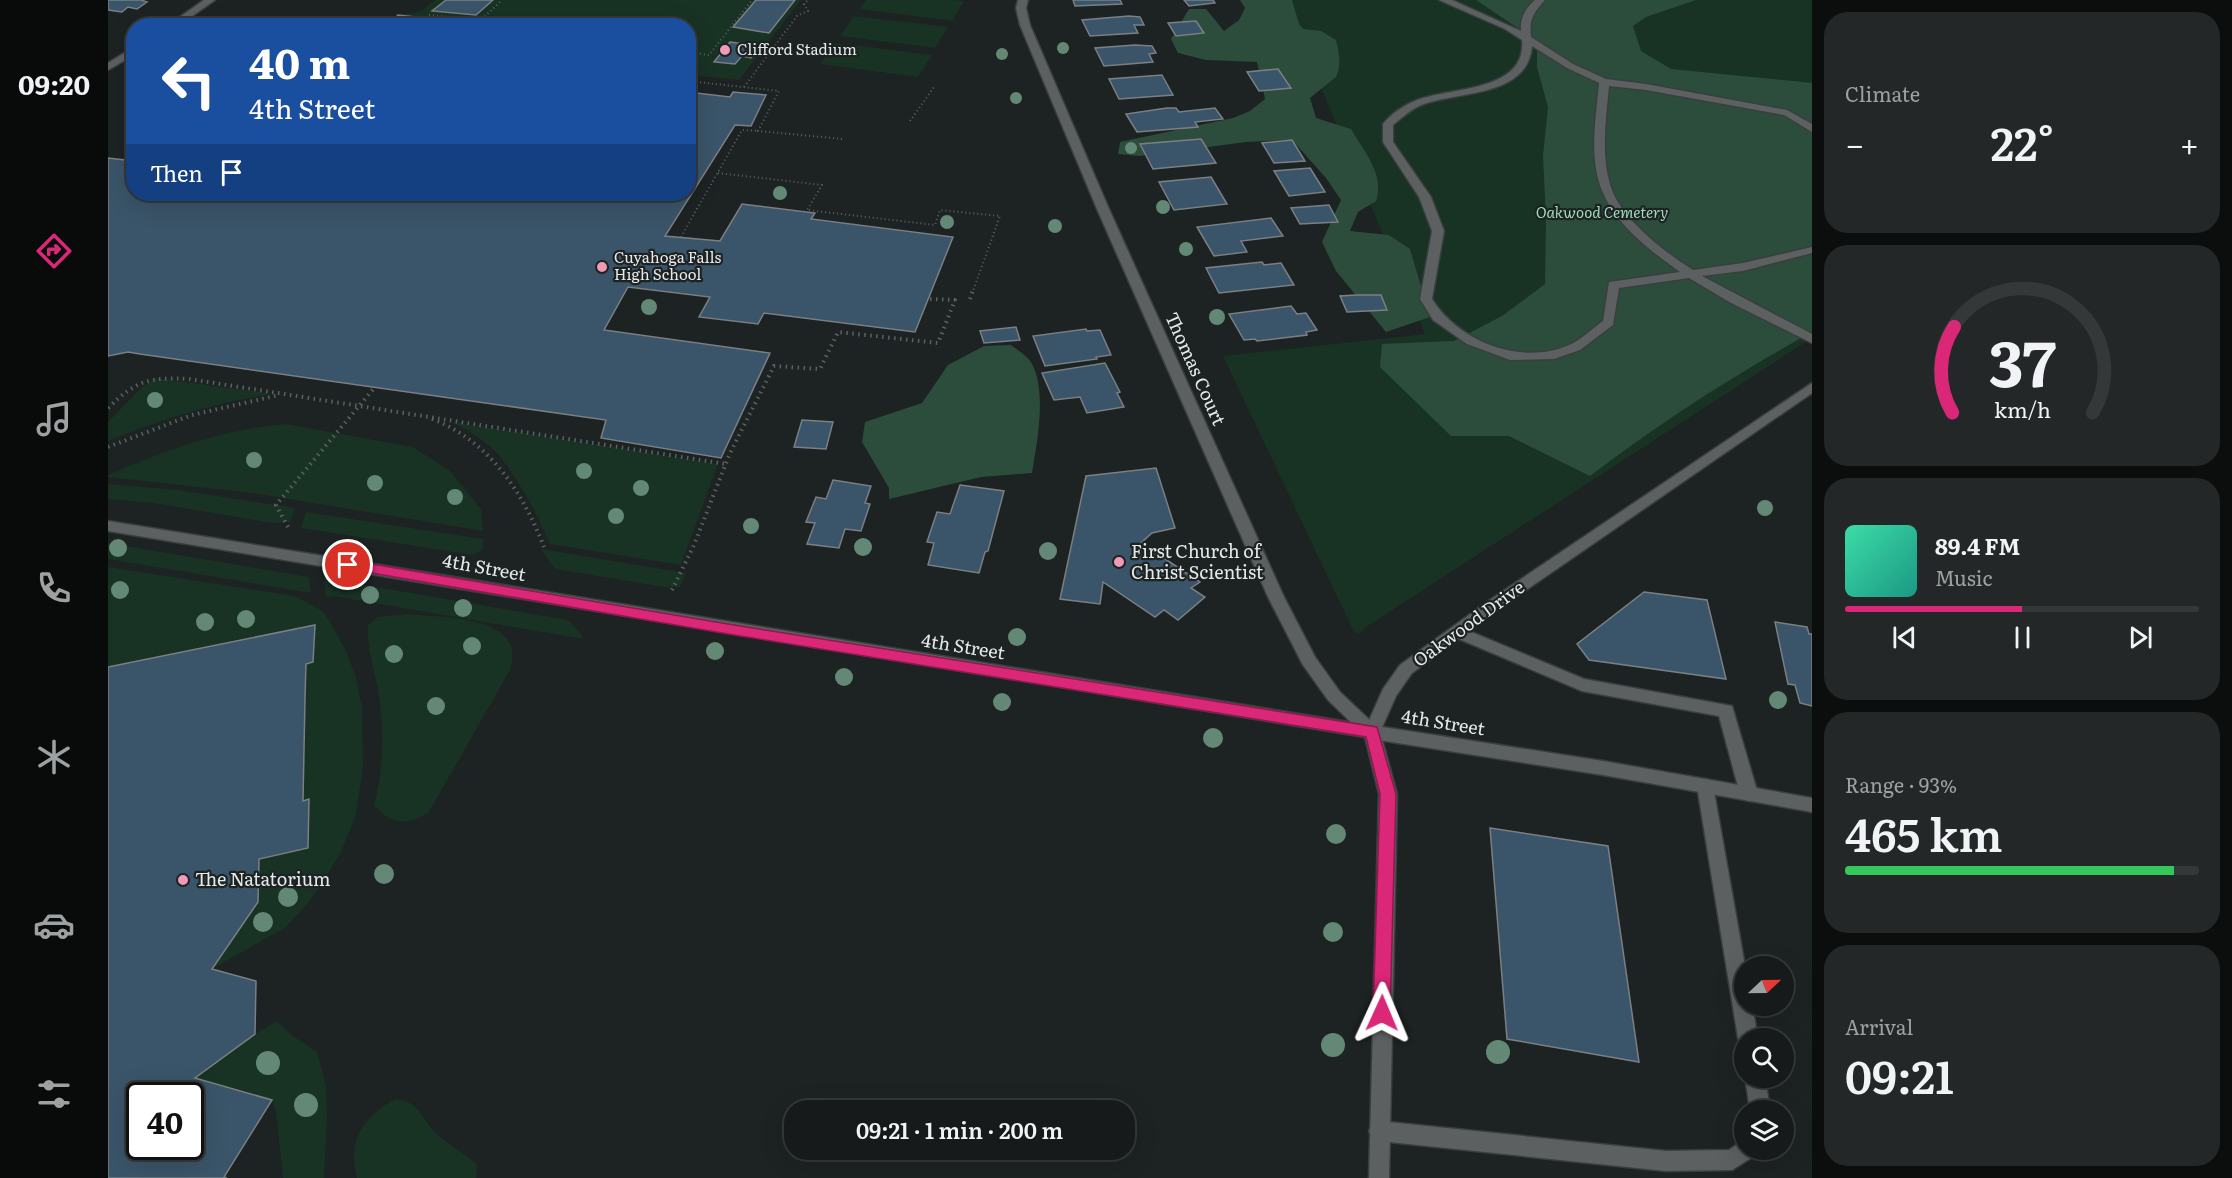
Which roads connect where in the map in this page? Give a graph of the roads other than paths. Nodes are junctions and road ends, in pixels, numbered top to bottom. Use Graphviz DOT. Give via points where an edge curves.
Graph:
graph roads {
  1 [pos="210,0"];
  2 [pos="1023,0"];
  3 [pos="1446,0"];
  4 [pos="1540,0"];
  5 [pos="183,18"];
  6 [pos="1528,40"];
  7 [pos="126,55"];
  8 [pos="108,67"];
  9 [pos="1604,82"];
  10 [pos="1812,129"];
  11 [pos="1812,250"];
  12 [pos="1693,275"];
  13 [pos="1812,339"];
  14 [pos="1812,387"];
  15 [pos="108,526"];
  16 [pos="1457,632"];
  17 [pos="1372,732"];
  18 [pos="1705,786"];
  19 [pos="1749,794"];
  20 [pos="1812,805"];
  21 [pos="1746,1028"];
  22 [pos="1379,1131"];
  23 [pos="1734,1159"];
  24 [pos="1379,1178"];
  1 -- 5 [label="street"];
  2 -- 17 [label="street, Thomas Court" via="1025,25 1276,597 1309,661 1334,696"];
  3 -- 6 [label="street"];
  4 -- 6 [label="street" via="1530,6 1524,20"];
  6 -- 9 [label="street"];
  6 -- 12 [label="street" via="1528,57 1512,76 1472,93 1422,101 1389,124 1388,142 1425,197 1438,231 1426,299 1437,317 1471,341 1510,356 1550,356 1576,347 1609,322 1613,285"];
  7 -- 8 [label="street"];
  9 -- 10 [label="street" via="1787,113"];
  9 -- 12 [label="street" via="1601,170 1608,194 1636,232"];
  11 -- 12 [label="street"];
  12 -- 13 [label="street"];
  14 -- 16 [label="street, Oakwood Drive"];
  15 -- 17 [label="street, 4th Street"];
  16 -- 17 [label="street, Oakwood Drive" via="1406,669 1389,693"];
  16 -- 19 [label="street" via="1582,685 1725,711"];
  17 -- 18 [label="street, 4th Street"];
  17 -- 22 [label="street" via="1388,794"];
  18 -- 19 [label="street, 4th Street"];
  18 -- 21 [label="street"];
  19 -- 20 [label="street, 4th Street"];
  22 -- 23 [label="street" via="1666,1161"];
  22 -- 24 [label="street"];
}
